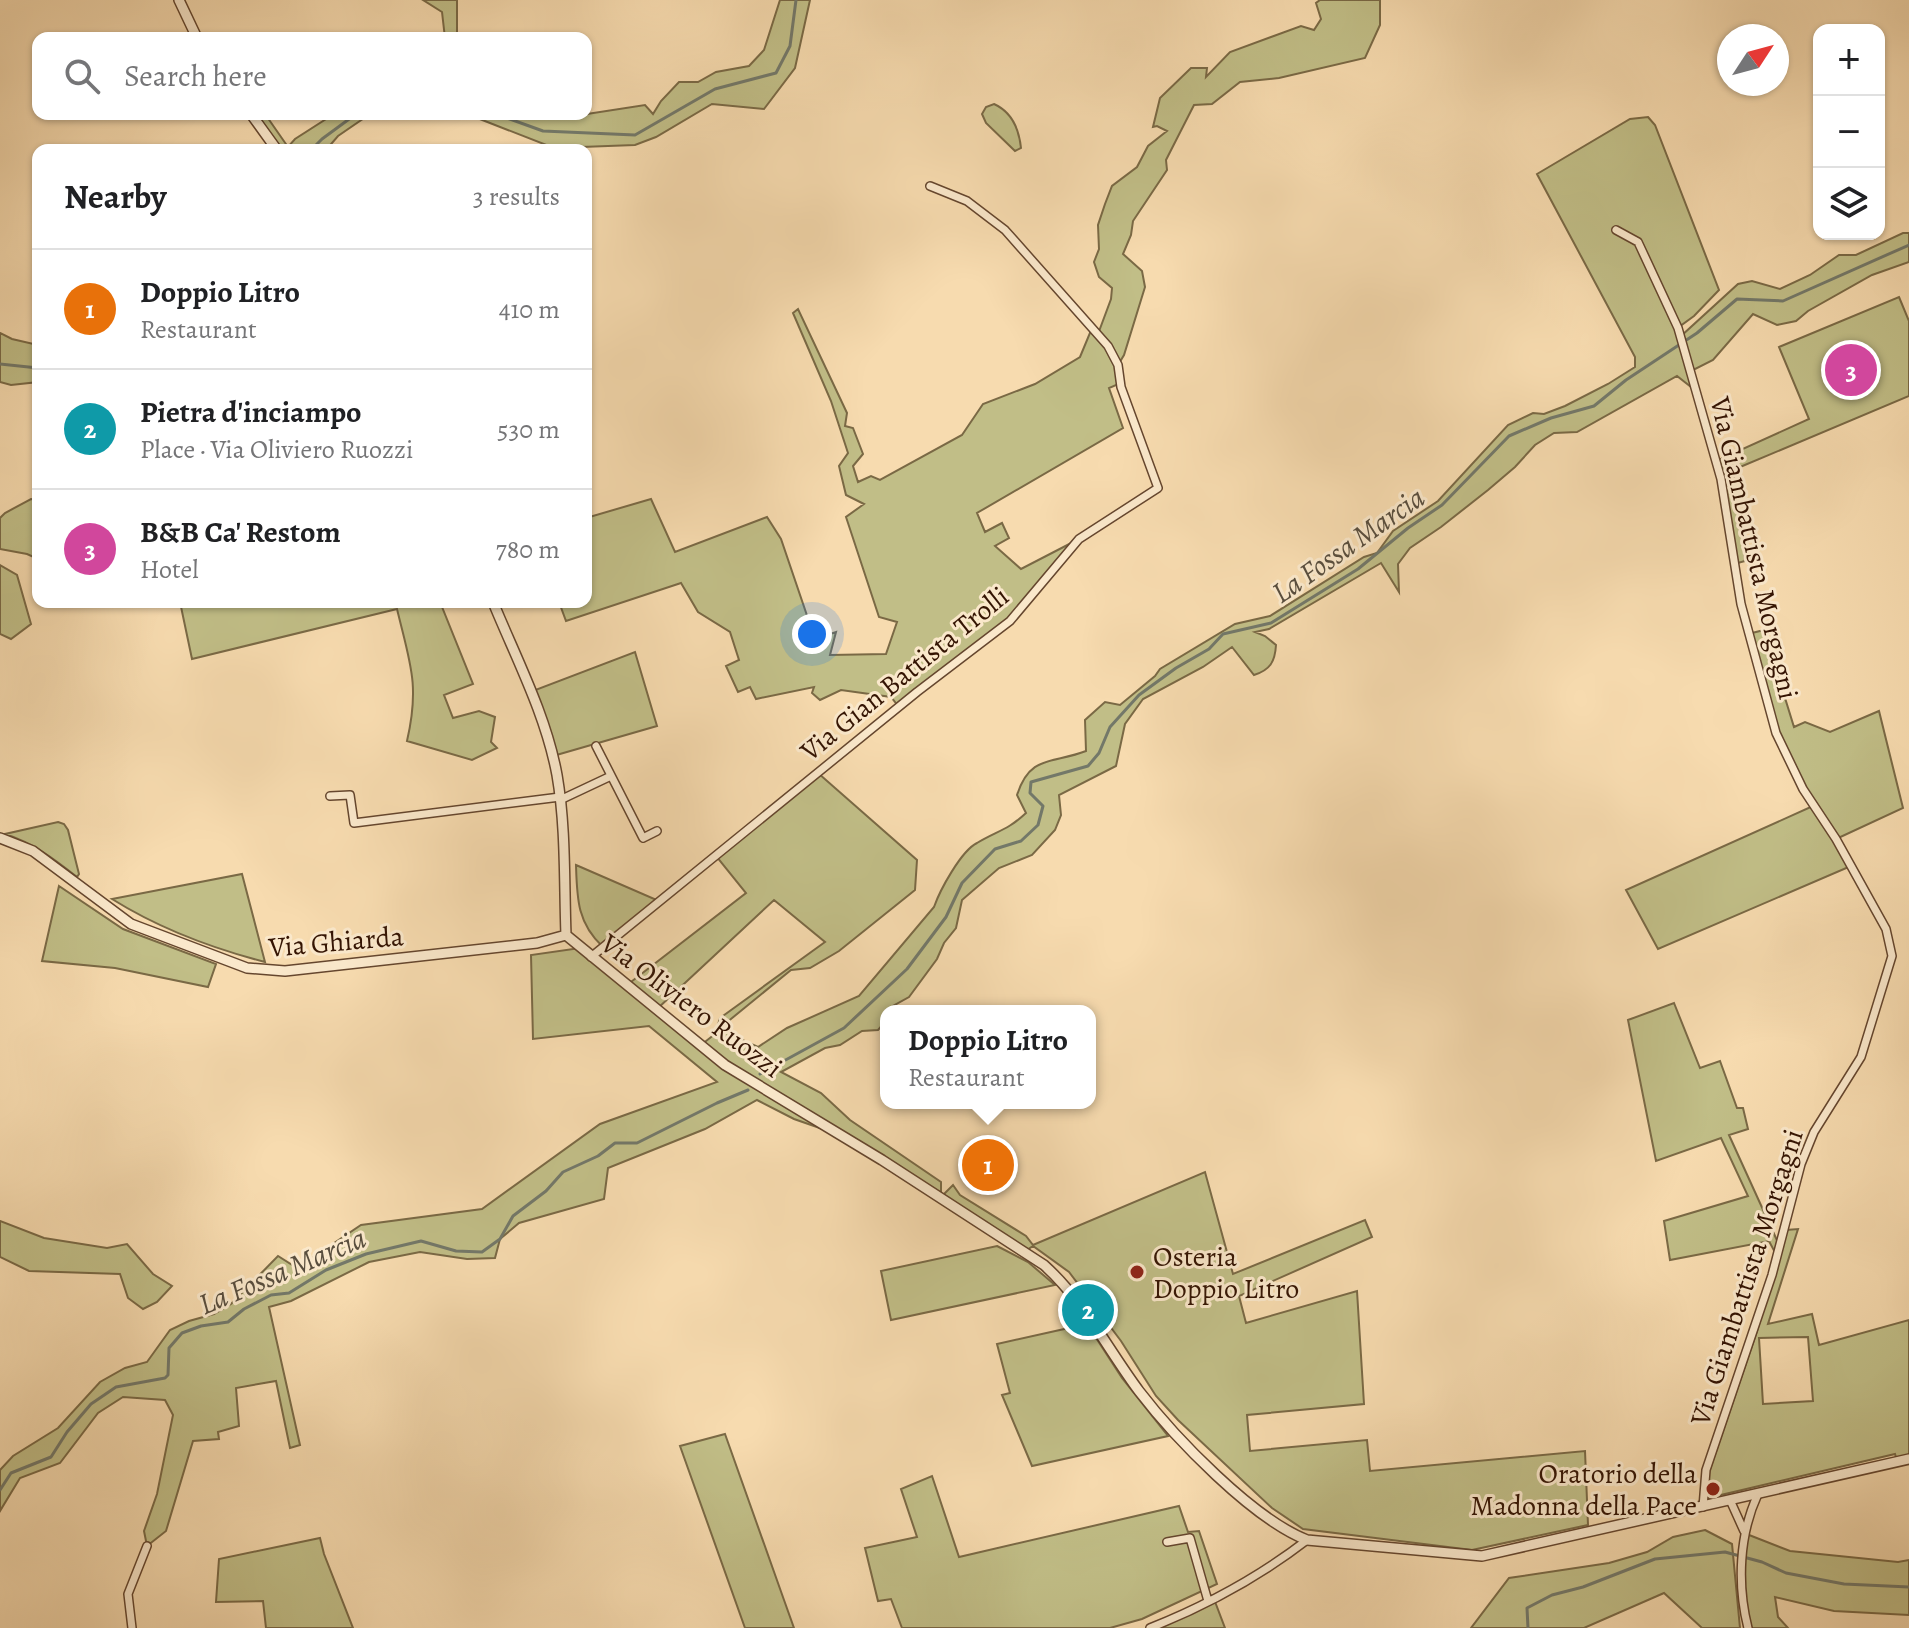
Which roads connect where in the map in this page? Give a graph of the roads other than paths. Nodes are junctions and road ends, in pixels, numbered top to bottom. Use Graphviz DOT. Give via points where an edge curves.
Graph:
graph roads {
  1 [pos="179,0"];
  2 [pos="194,32"];
  3 [pos="255,120"];
  4 [pos="273,144"];
  5 [pos="930,186"];
  6 [pos="1616,230"];
  7 [pos="495,608"];
  8 [pos="596,746"];
  9 [pos="611,776"];
  10 [pos="330,796"];
  11 [pos="560,798"];
  12 [pos="657,831"];
  13 [pos="0,838"];
  14 [pos="566,935"];
  15 [pos="591,957"];
  16 [pos="1909,1459"];
  17 [pos="1758,1494"];
  18 [pos="1730,1500"];
  19 [pos="1703,1507"];
  20 [pos="1744,1533"];
  21 [pos="1307,1540"];
  22 [pos="1167,1542"];
  23 [pos="147,1546"];
  24 [pos="1208,1601"];
  25 [pos="132,1628"];
  26 [pos="1150,1628"];
  27 [pos="1748,1628"];
  1 -- 2 [label="street"];
  3 -- 4 [label="street"];
  5 -- 15 [label="street, Via Gian Battista Trolli" via="967,201 1005,230 1108,346 1158,488 1079,539 1010,621"];
  6 -- 19 [label="street, Via Giambattista Morgagni" via="1638,242 1678,328 1716,461 1741,604 1772,722 1803,789 1886,929 1892,956 1861,1057 1814,1132 1801,1164 1772,1275 1706,1470"];
  7 -- 11 [label="street" via="544,725"];
  8 -- 9 [label="street"];
  9 -- 11 [label="street"];
  9 -- 12 [label="street" via="643,838"];
  10 -- 11 [label="street" via="350,795 354,823"];
  11 -- 14 [label="street"];
  13 -- 14 [label="street, Via Ghiarda" via="33,851 131,924 257,971 529,944"];
  14 -- 15 [label="street, Via Oliviero Ruozzi"];
  15 -- 21 [label="street, Via Oliviero Ruozzi" via="725,1065 1044,1265 1064,1283 1139,1391 1181,1440 1277,1527"];
  16 -- 17 [label="street, Via Oliviero Ruozzi"];
  17 -- 18 [label="street, Via Oliviero Ruozzi"];
  17 -- 20 [label="street"];
  18 -- 19 [label="street, Via Oliviero Ruozzi"];
  18 -- 20 [label="street"];
  19 -- 21 [label="street, Via Oliviero Ruozzi" via="1482,1556"];
  20 -- 27 [label="street" via="1741,1588"];
  21 -- 24 [label="street"];
  22 -- 24 [label="street" via="1190,1538"];
  23 -- 25 [label="street" via="128,1594"];
  24 -- 26 [label="street"];
}
